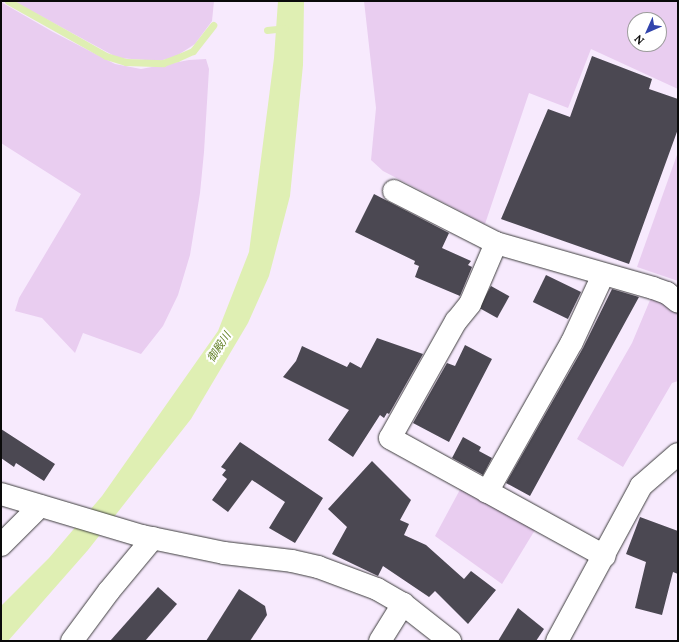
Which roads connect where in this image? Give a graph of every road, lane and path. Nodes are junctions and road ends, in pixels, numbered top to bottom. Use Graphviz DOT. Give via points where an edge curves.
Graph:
graph roads {
  1 [pos="394,191"];
  2 [pos="496,243"];
  3 [pos="603,275"];
  4 [pos="678,302"];
  5 [pos="678,454"];
  6 [pos="487,492"];
  7 [pos="1,494"];
  8 [pos="48,508"];
  9 [pos="148,537"];
  10 [pos="1,545"];
  11 [pos="605,556"];
  12 [pos="403,604"];
  13 [pos="72,641"];
  14 [pos="380,641"];
  15 [pos="450,641"];
  16 [pos="557,641"];
  1 -- 2 [label="street"];
  2 -- 3 [label="street"];
  2 -- 6 [label="street" via="470,304 456,320 390,438"];
  3 -- 4 [label="street" via="667,293"];
  3 -- 6 [label="street" via="572,342"];
  5 -- 11 [label="street" via="641,486"];
  6 -- 11 [label="street"];
  7 -- 8 [label="street"];
  8 -- 9 [label="street"];
  8 -- 10 [label="street"];
  9 -- 12 [label="street" via="224,553 292,560 377,589"];
  9 -- 13 [label="street"];
  11 -- 16 [label="street"];
  12 -- 14 [label="street"];
  12 -- 15 [label="street"];
}
